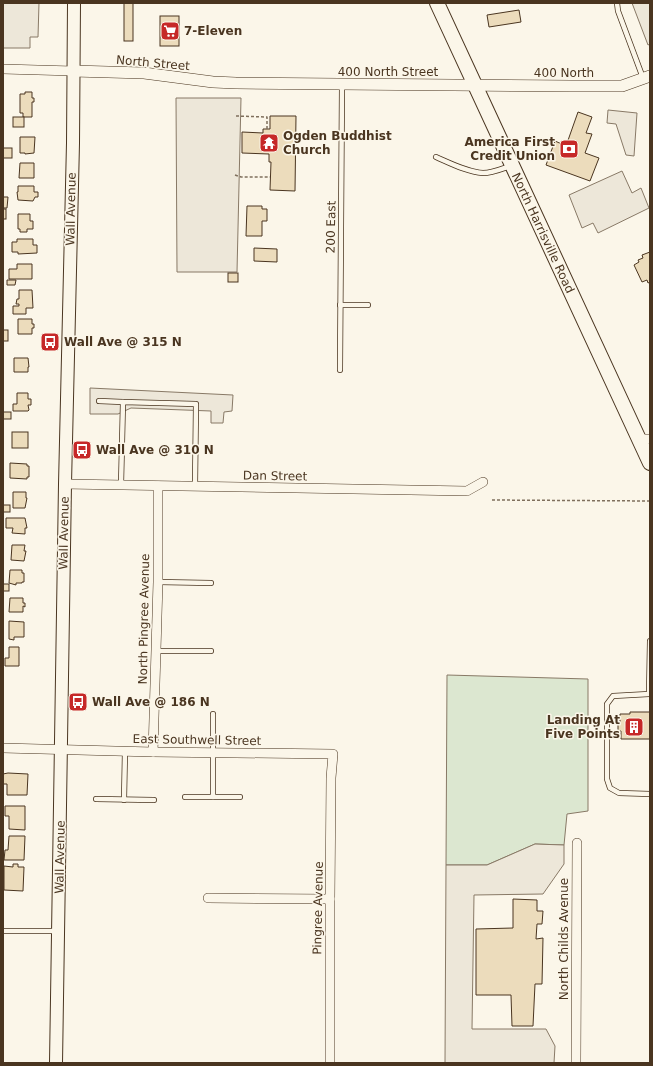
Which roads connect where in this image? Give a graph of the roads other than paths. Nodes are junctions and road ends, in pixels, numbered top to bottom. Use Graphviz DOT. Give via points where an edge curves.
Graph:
graph roads {
  1 [pos="74,3"];
  2 [pos="437,3"];
  3 [pos="617,3"];
  4 [pos="3,69"];
  5 [pos="73,71"];
  6 [pos="647,77"];
  7 [pos="300,84"];
  8 [pos="342,85"];
  9 [pos="475,85"];
  10 [pos="436,157"];
  11 [pos="512,165"];
  12 [pos="340,305"];
  13 [pos="368,305"];
  14 [pos="340,370"];
  15 [pos="99,401"];
  16 [pos="123,402"];
  17 [pos="645,439"];
  18 [pos="650,462"];
  19 [pos="482,482"];
  20 [pos="65,484"];
  21 [pos="121,485"];
  22 [pos="158,486"];
  23 [pos="195,486"];
  24 [pos="158,582"];
  25 [pos="211,583"];
  26 [pos="650,641"];
  27 [pos="156,651"];
  28 [pos="210,651"];
  29 [pos="649,694"];
  30 [pos="213,714"];
  31 [pos="3,748"];
  32 [pos="62,750"];
  33 [pos="125,751"];
  34 [pos="153,752"];
  35 [pos="213,753"];
  36 [pos="333,754"];
  37 [pos="650,794"];
  38 [pos="185,797"];
  39 [pos="213,797"];
  40 [pos="240,797"];
  41 [pos="96,799"];
  42 [pos="124,800"];
  43 [pos="154,800"];
  44 [pos="577,843"];
  45 [pos="208,898"];
  46 [pos="330,899"];
  47 [pos="3,931"];
  48 [pos="58,931"];
  49 [pos="56,1063"];
  50 [pos="330,1063"];
  51 [pos="576,1063"];
  1 -- 5 [label="main road, Wall Avenue"];
  2 -- 9 [label="main road, North Harrisville Road"];
  3 -- 6 [label="lane" via="618,11"];
  4 -- 5 [label="street, North Street"];
  5 -- 7 [label="street, North Street" via="144,73 236,84"];
  5 -- 20 [label="main road, Wall Avenue"];
  6 -- 9 [label="street, 400 North" via="622,86"];
  7 -- 8 [label="street, 400 North Street"];
  8 -- 9 [label="street, 400 North Street"];
  8 -- 12 [label="lane, 200 East"];
  9 -- 11 [label="main road, North Harrisville Road"];
  10 -- 11 [label="lane" via="483,173"];
  11 -- 17 [label="main road, North Harrisville Road"];
  12 -- 13 [label="lane"];
  12 -- 14 [label="lane, 200 East"];
  15 -- 16 [label="lane"];
  16 -- 21 [label="lane"];
  16 -- 23 [label="lane" via="196,404"];
  17 -- 18 [label="main road, North Harrisville Road"];
  19 -- 23 [label="street, Dan Street" via="467,491"];
  20 -- 21 [label="street, Dan Street"];
  20 -- 32 [label="main road, Wall Avenue"];
  21 -- 22 [label="street, Dan Street"];
  22 -- 23 [label="street, Dan Street"];
  22 -- 24 [label="street, North Pingree Avenue"];
  24 -- 25 [label="lane"];
  24 -- 27 [label="street, North Pingree Avenue"];
  26 -- 29 [label="lane"];
  27 -- 28 [label="lane"];
  27 -- 34 [label="street, North Pingree Avenue"];
  29 -- 37 [label="lane" via="613,696 607,704 607,779 610,788 619,793"];
  30 -- 35 [label="lane"];
  31 -- 32 [label="street, East Southwell Street"];
  32 -- 33 [label="street, East Southwell Street"];
  32 -- 48 [label="main road, Wall Avenue"];
  33 -- 34 [label="street, East Southwell Street"];
  33 -- 42 [label="lane"];
  34 -- 35 [label="street, East Southwell Street"];
  35 -- 36 [label="street, East Southwell Street"];
  35 -- 39 [label="lane"];
  36 -- 46 [label="street, Pingree Avenue"];
  38 -- 39 [label="lane"];
  39 -- 40 [label="lane"];
  41 -- 42 [label="lane"];
  42 -- 43 [label="lane"];
  44 -- 51 [label="street, North Childs Avenue"];
  45 -- 46 [label="street"];
  46 -- 50 [label="street, Pingree Avenue"];
  47 -- 48 [label="lane"];
  48 -- 49 [label="main road, Wall Avenue"];
}
